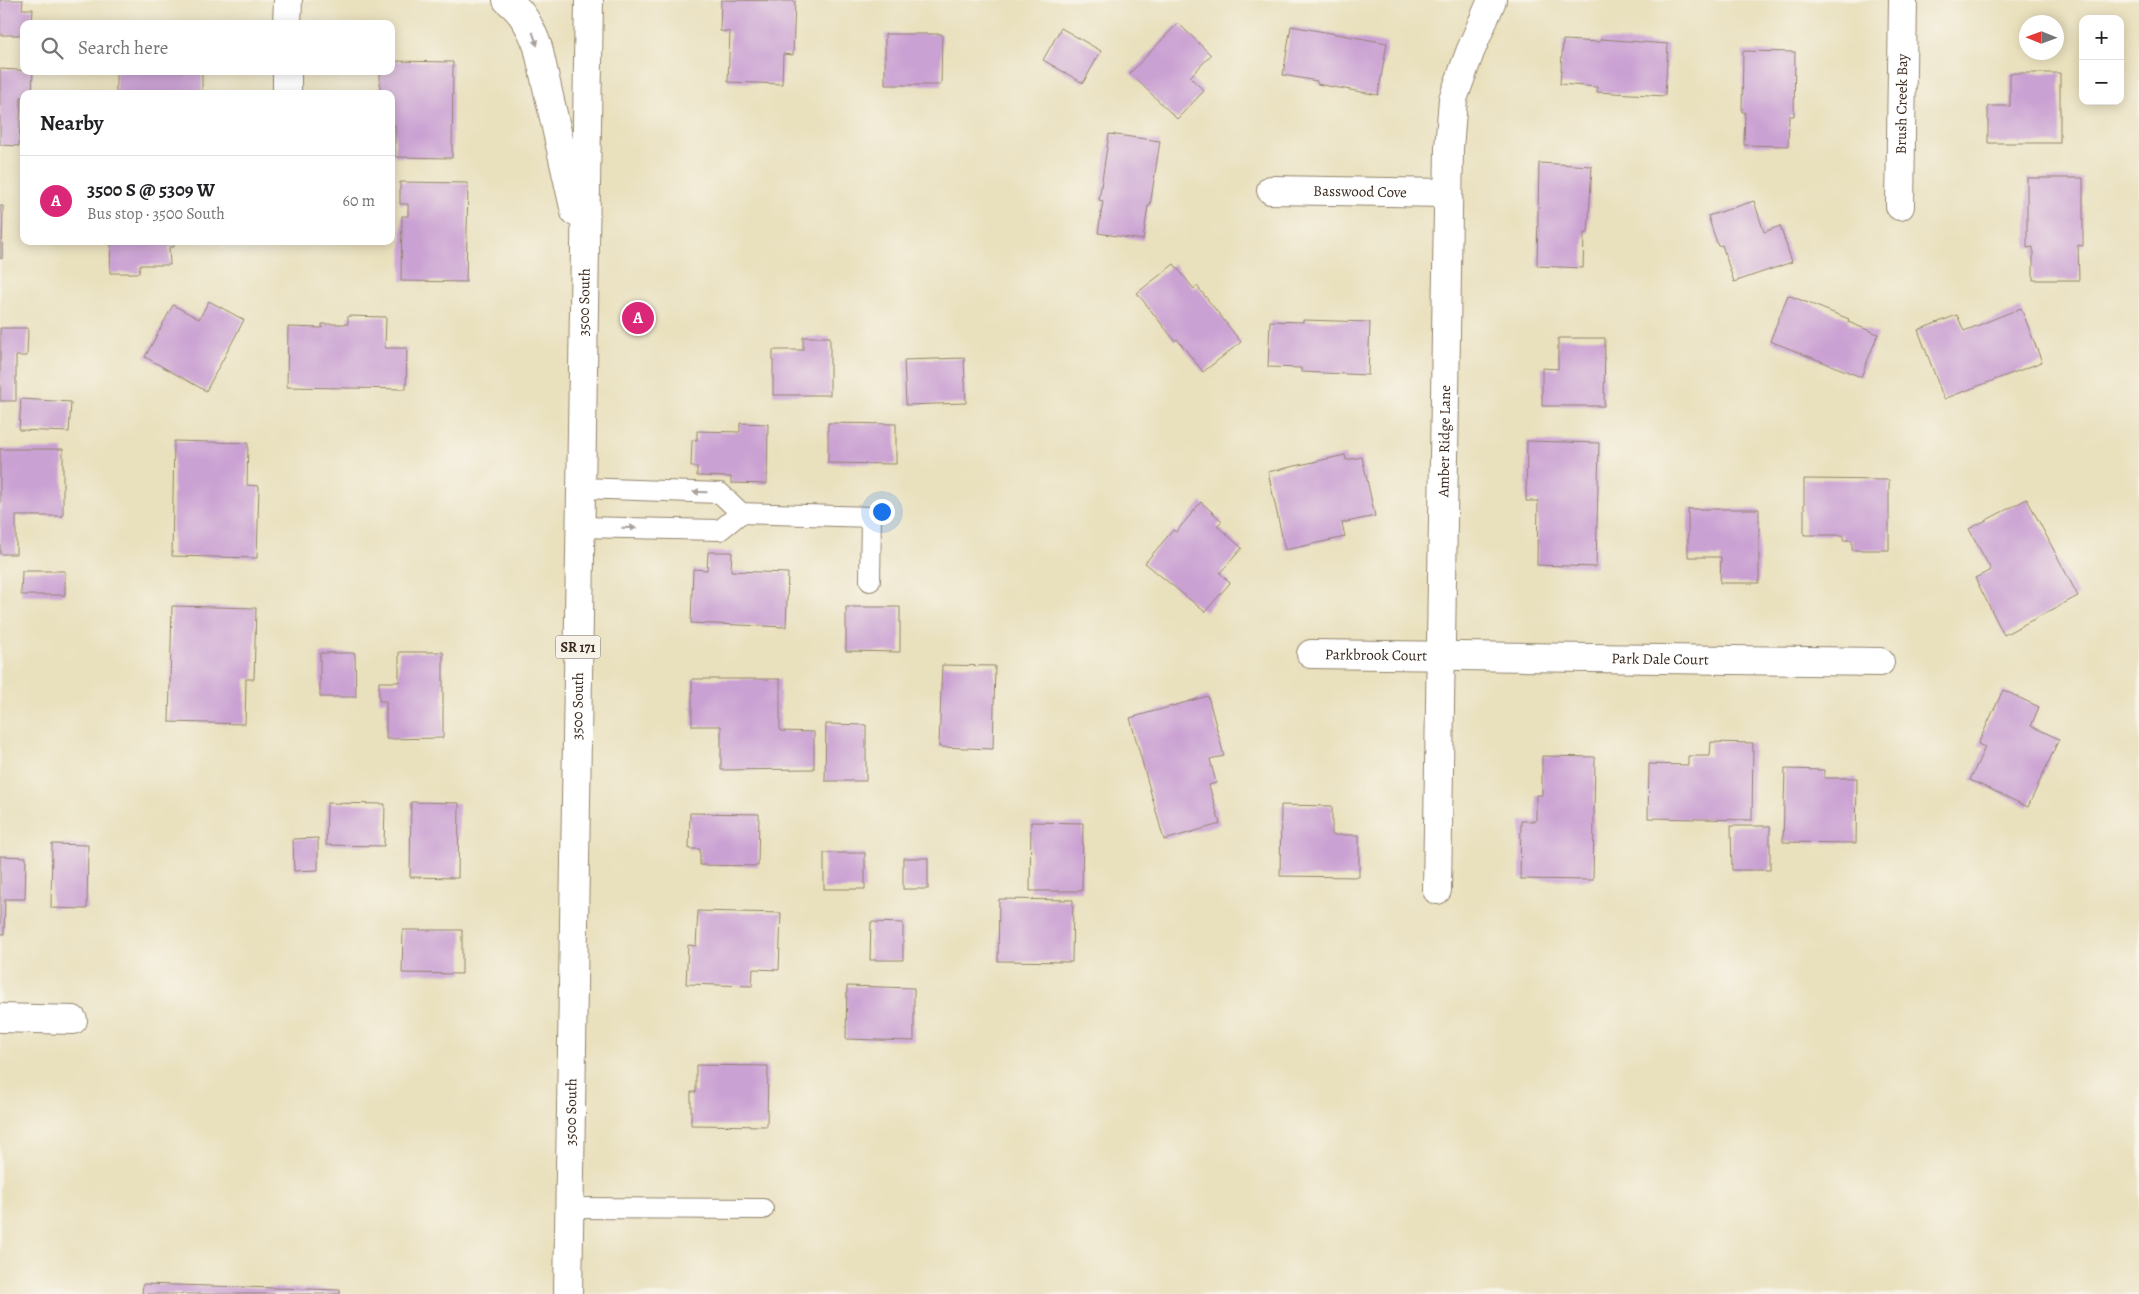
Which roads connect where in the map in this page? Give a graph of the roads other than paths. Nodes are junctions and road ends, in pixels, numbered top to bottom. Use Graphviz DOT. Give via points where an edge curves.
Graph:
graph roads {
  1 [pos="288,0"];
  2 [pos="507,0"];
  3 [pos="589,0"];
  4 [pos="1492,0"];
  5 [pos="1903,0"];
  6 [pos="288,20"];
  7 [pos="287,75"];
  8 [pos="287,90"];
  9 [pos="1272,190"];
  10 [pos="1447,194"];
  11 [pos="1900,206"];
  12 [pos="585,256"];
  13 [pos="581,488"];
  14 [pos="741,512"];
  15 [pos="580,527"];
  16 [pos="870,581"];
  17 [pos="1311,654"];
  18 [pos="1440,657"];
  19 [pos="1880,662"];
  20 [pos="1436,890"];
  21 [pos="0,1018"];
  22 [pos="73,1020"];
  23 [pos="570,1208"];
  24 [pos="763,1209"];
  25 [pos="568,1294"];
  1 -- 6 [label="street"];
  2 -- 12 [label="street, one-way" via="523,16 538,47"];
  3 -- 12 [label="street, 3500 South / SR 171"];
  4 -- 10 [label="street, Amber Ridge Lane" via="1453,99"];
  5 -- 11 [label="street, Brush Creek Bay"];
  7 -- 8 [label="street"];
  9 -- 10 [label="street, Basswood Cove"];
  10 -- 18 [label="street, Amber Ridge Lane"];
  12 -- 13 [label="street, 3500 South / SR 171"];
  14 -- 13 [label="lane, one-way" via="720,493"];
  13 -- 15 [label="street, 3500 South / SR 171"];
  15 -- 14 [label="lane, one-way" via="720,530"];
  14 -- 16 [label="lane" via="871,517"];
  15 -- 23 [label="street, 3500 South / SR 171"];
  17 -- 18 [label="street, Parkbrook Court"];
  18 -- 19 [label="street, Park Dale Court"];
  18 -- 20 [label="street, Amber Ridge Lane"];
  21 -- 22 [label="street"];
  23 -- 24 [label="lane"];
  23 -- 25 [label="street, 3500 South / SR 171"];
}
